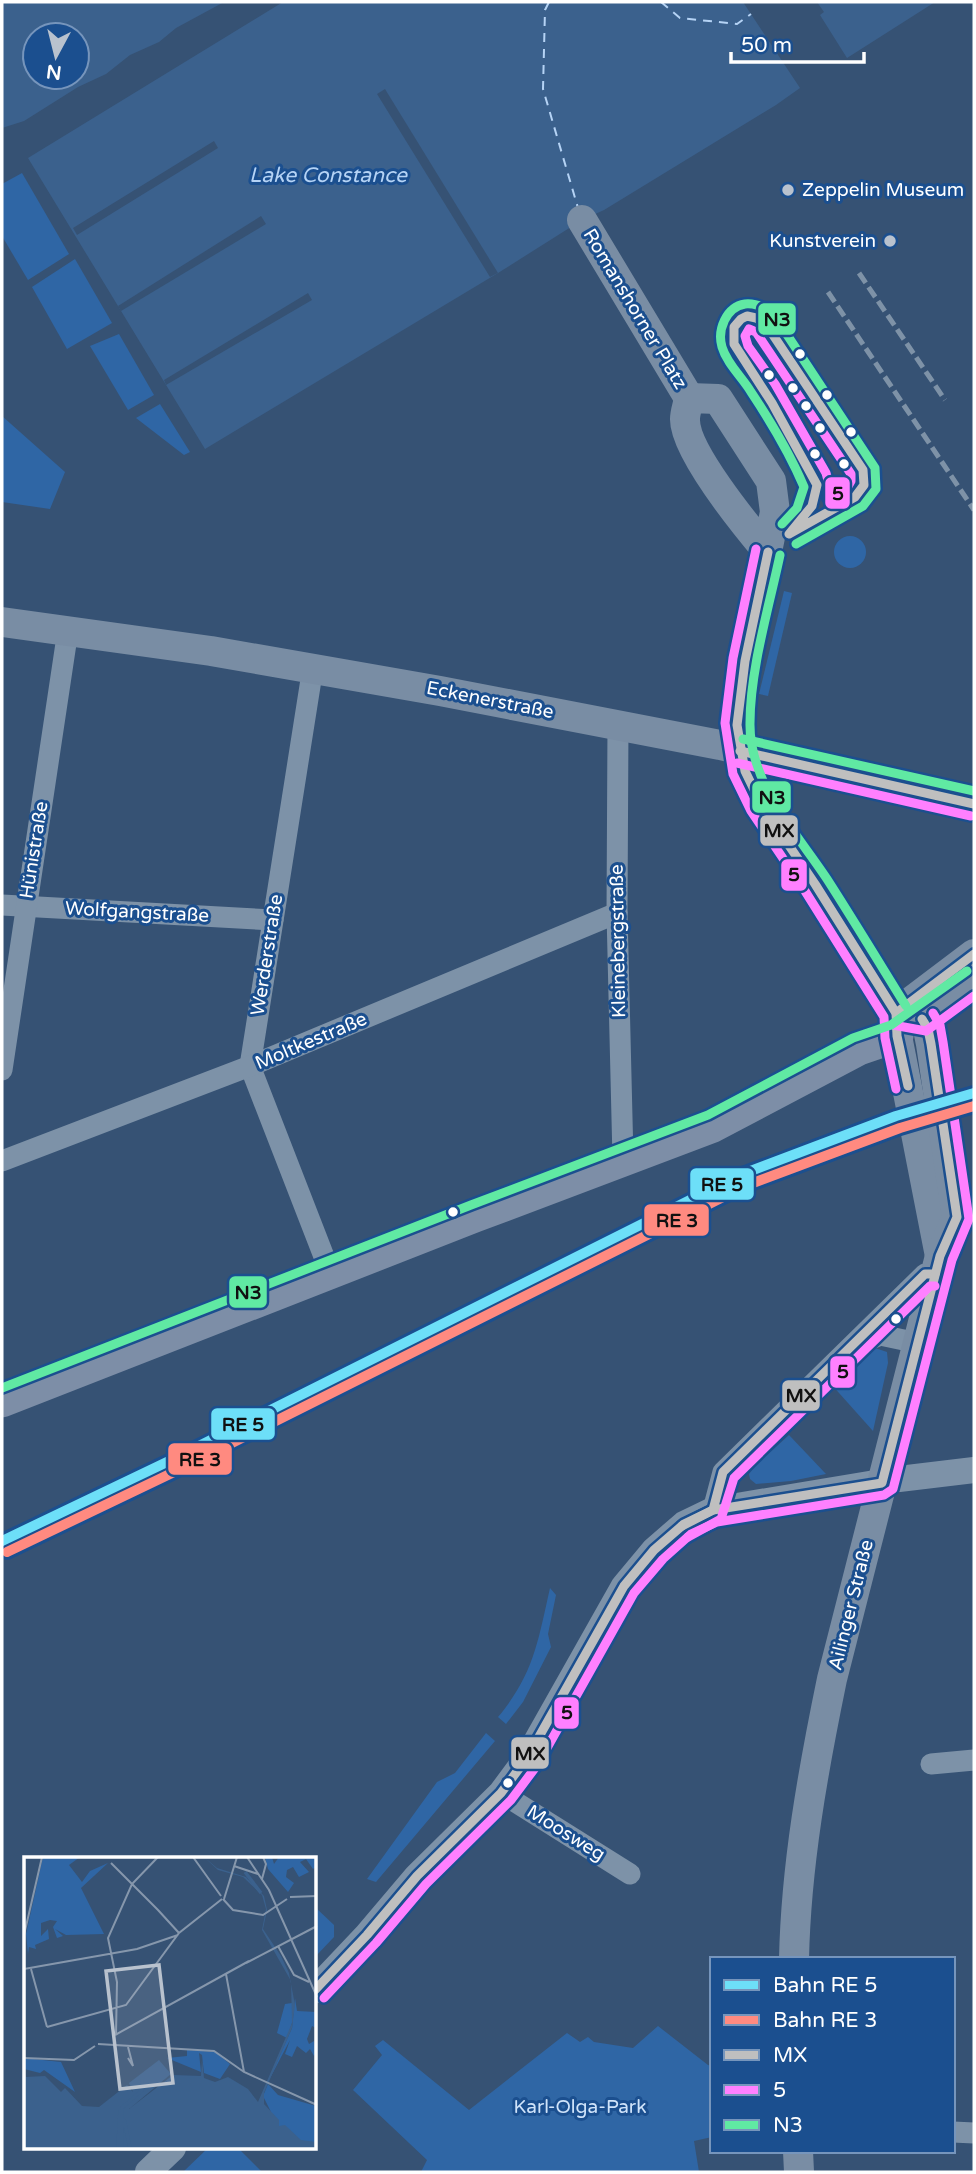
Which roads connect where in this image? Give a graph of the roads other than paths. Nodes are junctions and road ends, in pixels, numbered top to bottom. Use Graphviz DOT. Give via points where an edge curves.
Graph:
graph roads {
  1 [pos="582,220"];
  2 [pos="689,398"];
  3 [pos="768,552"];
  4 [pos="2,622"];
  5 [pos="68,630"];
  6 [pos="313,667"];
  7 [pos="618,724"];
  8 [pos="740,751"];
  9 [pos="971,802"];
  10 [pos="2,905"];
  11 [pos="25,906"];
  12 [pos="617,912"];
  13 [pos="272,920"];
  14 [pos="974,954"];
  15 [pos="974,981"];
  16 [pos="905,1023"];
  17 [pos="250,1066"];
  18 [pos="2,1070"];
  19 [pos="623,1158"];
  20 [pos="2,1161"];
  21 [pos="966,1210"];
  22 [pos="938,1265"];
  23 [pos="330,1272"];
  24 [pos="918,1343"];
  25 [pos="846,1349"];
  26 [pos="2,1401"];
  27 [pos="974,1470"];
  28 [pos="882,1483"];
  29 [pos="713,1510"];
  30 [pos="974,1760"];
  31 [pos="931,1764"];
  32 [pos="500,1794"];
  33 [pos="630,1874"];
  34 [pos="794,1957"];
  35 [pos="317,1988"];
  36 [pos="955,2132"];
  37 [pos="974,2133"];
  38 [pos="171,2150"];
  39 [pos="798,2153"];
  40 [pos="148,2172"];
  41 [pos="799,2172"];
  1 -- 2 [label="main road, Romanshorner Platz"];
  2 -- 3 [label="main road, Romanshorner Platz" via="685,421 691,445"];
  2 -- 3 [label="main road, Romanshorner Platz" via="718,399 771,481 775,512"];
  3 -- 8 [label="main road, Romanshorner Platz" via="745,661 737,725"];
  4 -- 5 [label="main road, Eckenerstraße"];
  5 -- 6 [label="main road, Eckenerstraße"];
  5 -- 11 [label="street, Hünistraße"];
  6 -- 7 [label="main road, Eckenerstraße"];
  6 -- 13 [label="street, Werderstraße"];
  7 -- 8 [label="main road, Eckenerstraße"];
  7 -- 12 [label="street, Kleinebergstraße"];
  8 -- 9 [label="main road, Eckenerstraße"];
  8 -- 16 [label="main road, Romanshorner Platz" via="761,804"];
  10 -- 11 [label="street, Wolfgangstraße"];
  11 -- 13 [label="street, Wolfgangstraße"];
  11 -- 18 [label="street, Hünistraße"];
  12 -- 17 [label="street, Moltkestraße"];
  12 -- 19 [label="street, Kleinebergstraße"];
  13 -- 17 [label="street, Werderstraße"];
  14 -- 16 [label="main road"];
  15 -- 16 [label="main road"];
  16 -- 19 [label="main road" via="713,1126"];
  16 -- 21 [label="main road, Ailinger Straße" via="928,1029"];
  16 -- 22 [label="main road, Ailinger Straße"];
  17 -- 20 [label="street, Moltkestraße"];
  17 -- 23 [label="street, Werderstraße"];
  19 -- 23 [label="main road"];
  21 -- 22 [label="main road, Ailinger Straße"];
  22 -- 24 [label="main road, Ailinger Straße"];
  22 -- 25 [label="street"];
  23 -- 26 [label="main road"];
  24 -- 25 [label="street" via="880,1335"];
  24 -- 28 [label="main road, Ailinger Straße"];
  25 -- 29 [label="street" via="723,1472"];
  27 -- 28 [label="street"];
  28 -- 29 [label="street"];
  28 -- 34 [label="main road, Ailinger Straße" via="818,1748 800,1872"];
  29 -- 32 [label="street" via="684,1524 624,1586 527,1758"];
  30 -- 31 [label="street"];
  32 -- 33 [label="street, Moosweg"];
  32 -- 35 [label="street" via="417,1876"];
  36 -- 37 [label="street"];
  38 -- 40 [label="street"];
  39 -- 41 [label="main road"];
}
